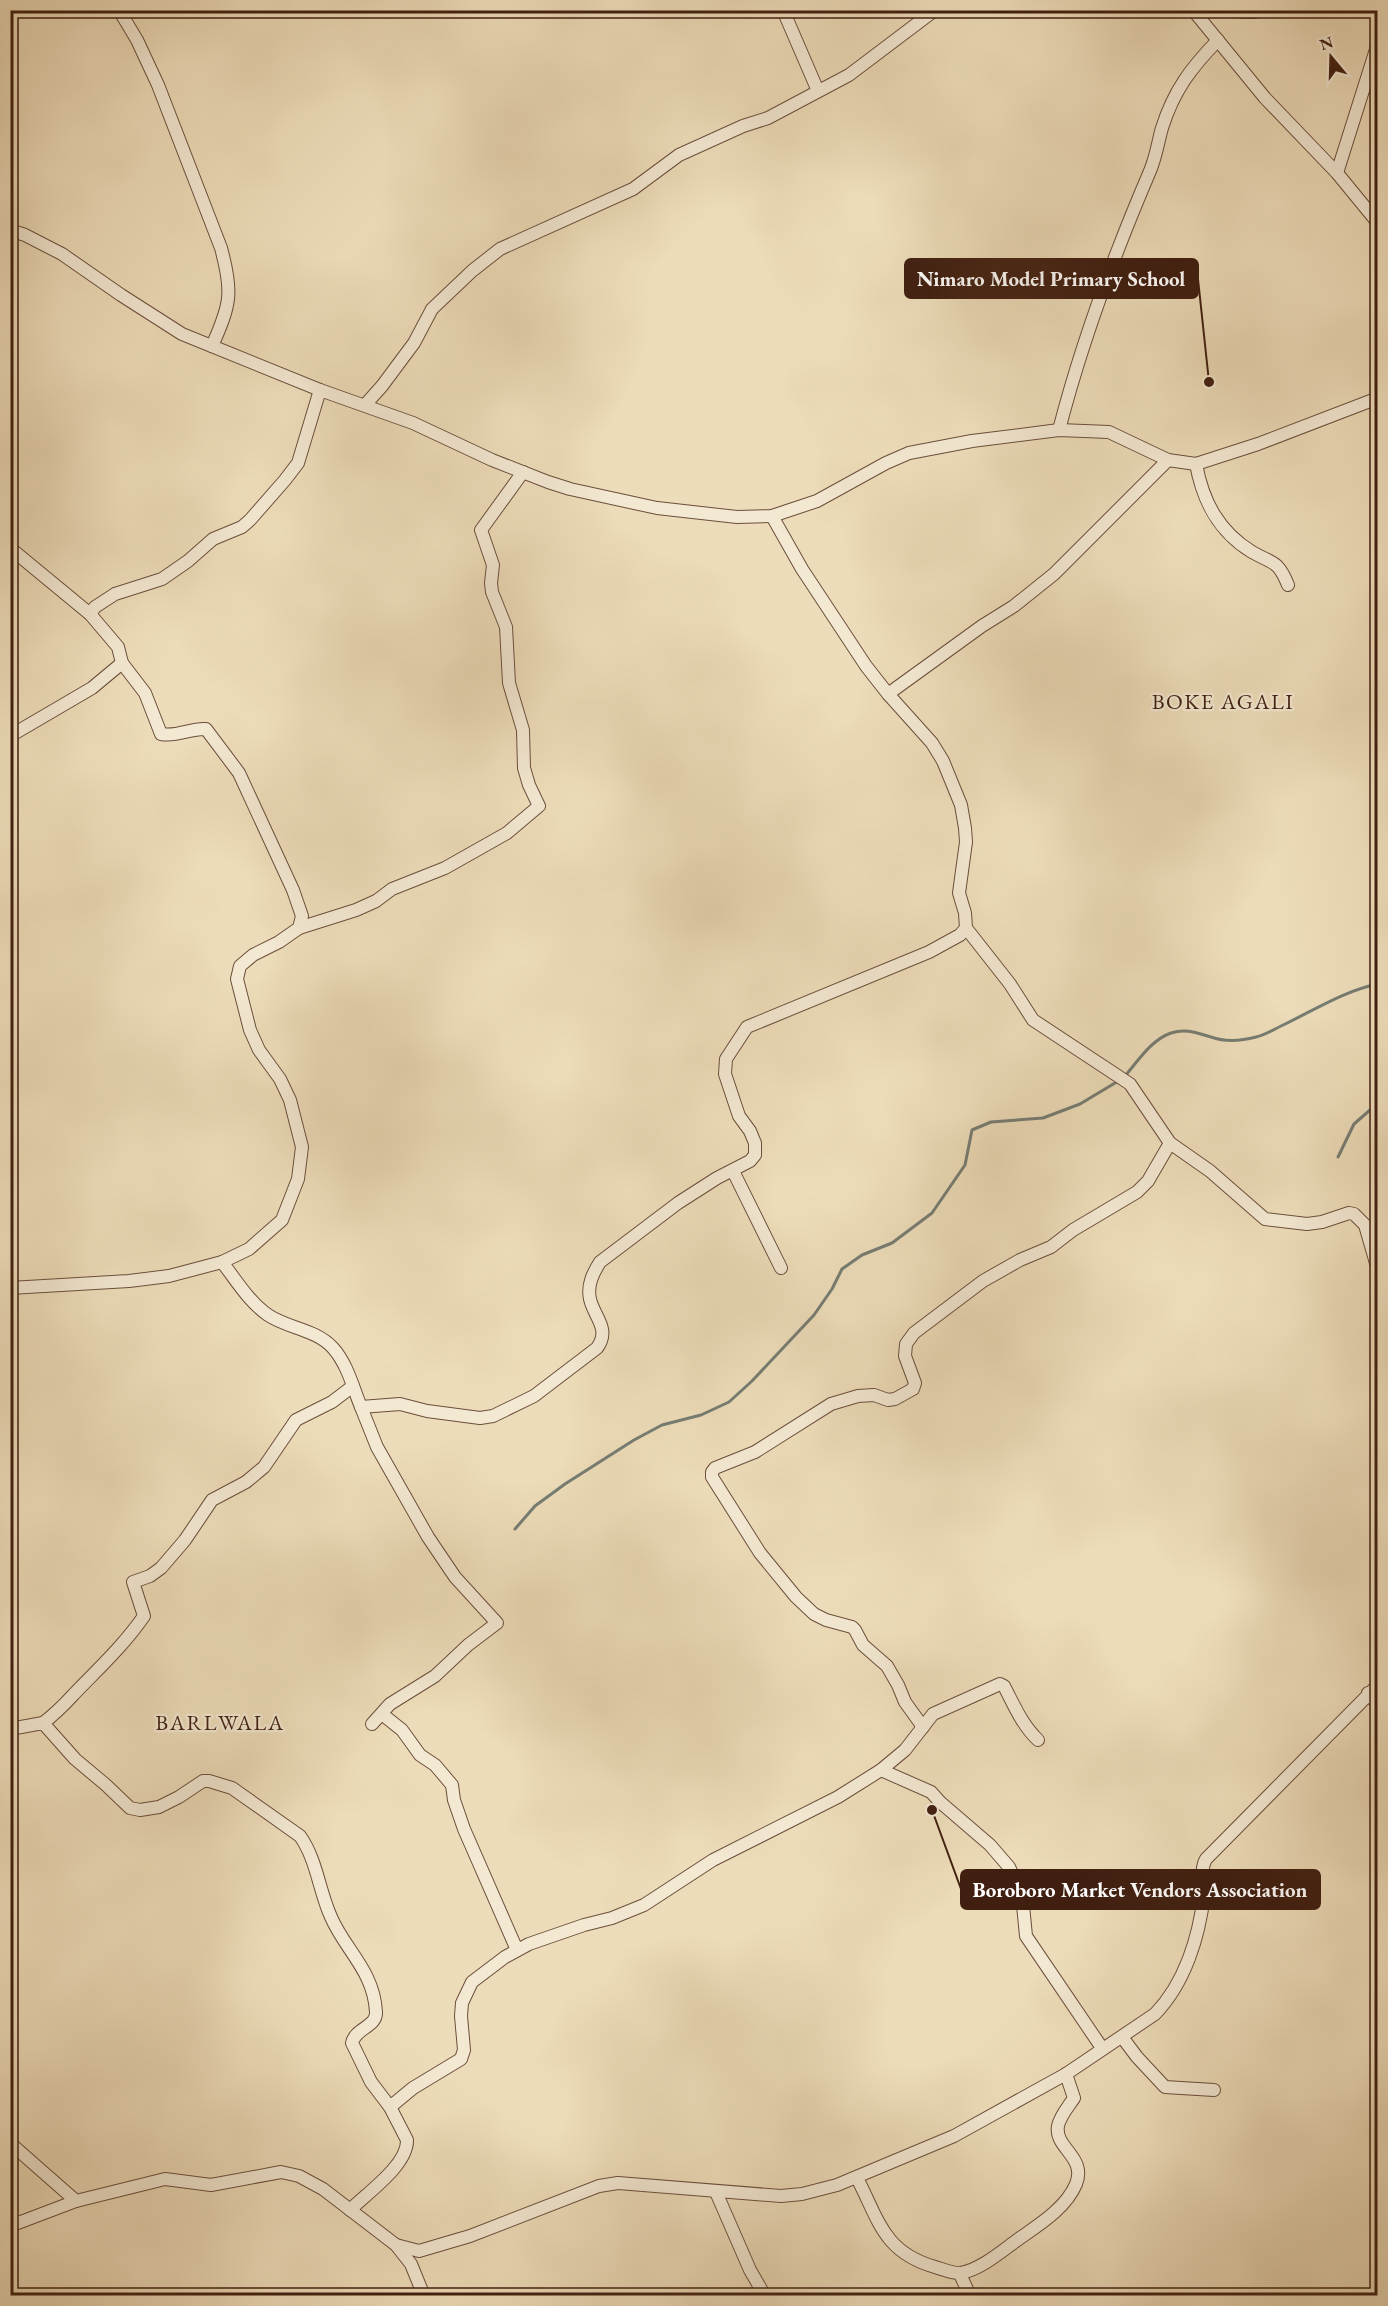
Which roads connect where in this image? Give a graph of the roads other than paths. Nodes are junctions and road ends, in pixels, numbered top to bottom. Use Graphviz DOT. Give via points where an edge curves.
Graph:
graph roads {
  1 [pos="119,10"];
  2 [pos="783,10"];
  3 [pos="935,10"];
  4 [pos="1193,10"];
  5 [pos="1209,10"];
  6 [pos="1265,10"];
  7 [pos="1218,40"];
  8 [pos="1377,43"];
  9 [pos="818,90"];
  10 [pos="1336,173"];
  11 [pos="1377,223"];
  12 [pos="10,230"];
  13 [pos="212,346"];
  14 [pos="320,390"];
  15 [pos="1377,398"];
  16 [pos="365,405"];
  17 [pos="1059,430"];
  18 [pos="1168,460"];
  19 [pos="1196,464"];
  20 [pos="523,472"];
  21 [pos="772,516"];
  22 [pos="10,548"];
  23 [pos="1288,585"];
  24 [pos="90,614"];
  25 [pos="122,663"];
  26 [pos="888,694"];
  27 [pos="10,736"];
  28 [pos="299,928"];
  29 [pos="966,928"];
  30 [pos="1170,1143"];
  31 [pos="733,1171"];
  32 [pos="1377,1223"];
  33 [pos="1365,1225"];
  34 [pos="222,1262"];
  35 [pos="782,1268"];
  36 [pos="1377,1270"];
  37 [pos="10,1288"];
  38 [pos="353,1386"];
  39 [pos="361,1407"];
  40 [pos="1373,1689"];
  41 [pos="1377,1706"];
  42 [pos="382,1714"];
  43 [pos="44,1724"];
  44 [pos="372,1724"];
  45 [pos="923,1727"];
  46 [pos="10,1729"];
  47 [pos="1038,1740"];
  48 [pos="881,1770"];
  49 [pos="517,1950"];
  50 [pos="1122,2037"];
  51 [pos="1102,2049"];
  52 [pos="1066,2074"];
  53 [pos="1215,2090"];
  54 [pos="390,2107"];
  55 [pos="10,2143"];
  56 [pos="857,2178"];
  57 [pos="716,2192"];
  58 [pos="76,2201"];
  59 [pos="350,2210"];
  60 [pos="10,2226"];
  61 [pos="396,2245"];
  62 [pos="960,2274"];
  63 [pos="424,2295"];
  64 [pos="765,2295"];
  65 [pos="970,2295"];
  1 -- 13 [label="street" via="158,85 228,273 229,301"];
  2 -- 9 [label="street"];
  3 -- 9 [label="street" via="849,75"];
  4 -- 7 [label="street"];
  5 -- 6 [label="street"];
  7 -- 10 [label="street" via="1265,98"];
  7 -- 17 [label="street" via="1193,66 1169,107 1156,157 1089,327"];
  8 -- 10 [label="street"];
  9 -- 16 [label="street" via="768,118 679,155 633,189 500,249 432,309 414,343"];
  10 -- 11 [label="street"];
  12 -- 13 [label="street" via="42,243 182,334"];
  13 -- 14 [label="street"];
  14 -- 16 [label="street"];
  14 -- 24 [label="street" via="298,463 250,520 213,539 162,579 115,594"];
  15 -- 19 [label="street"];
  16 -- 20 [label="street"];
  17 -- 18 [label="street" via="1108,432"];
  17 -- 21 [label="street" via="909,453 817,501"];
  18 -- 19 [label="street"];
  18 -- 26 [label="street" via="1054,574"];
  19 -- 23 [label="street" via="1202,489 1223,529 1281,568"];
  20 -- 21 [label="street" via="570,489 657,508 737,518"];
  20 -- 28 [label="street" via="481,530 493,565 492,591 506,627 509,683 523,730 524,768 539,806 507,833 445,868 392,889 356,910"];
  21 -- 26 [label="street" via="802,569"];
  22 -- 24 [label="street"];
  24 -- 25 [label="street" via="118,647"];
  25 -- 27 [label="street" via="92,688"];
  25 -- 28 [label="street" via="145,693 161,734 180,735 196,728 206,729 239,773 293,890 302,916"];
  26 -- 29 [label="street" via="932,743 961,805 966,842 959,893"];
  28 -- 34 [label="street" via="253,955 240,966 237,979 254,1040 291,1100 302,1147 298,1179 282,1220 249,1250"];
  29 -- 30 [label="street" via="1033,1020 1130,1084"];
  29 -- 31 [label="street" via="930,952 747,1027 726,1059 725,1074 739,1116 755,1143 755,1155"];
  30 -- 33 [label="street" via="1210,1171 1265,1219 1307,1224 1349,1213"];
  30 -- 45 [label="street" via="1137,1192 1051,1247 983,1281 914,1333 906,1344 905,1356 915,1383 908,1393 888,1400 874,1395 843,1399 712,1472 712,1478 751,1539 796,1597 814,1614 855,1630 863,1645 887,1666"];
  31 -- 35 [label="street"];
  31 -- 39 [label="street" via="678,1203 600,1262 593,1274 590,1297 602,1325 601,1342 534,1396 493,1416 480,1418 400,1404"];
  32 -- 33 [label="street"];
  33 -- 36 [label="street"];
  34 -- 37 [label="street" via="170,1276"];
  34 -- 38 [label="street" via="269,1315 324,1339 343,1362"];
  38 -- 39 [label="street"];
  38 -- 43 [label="street" via="296,1420 264,1467 246,1482 212,1500 161,1568 133,1582 144,1616 114,1654"];
  39 -- 42 [label="street" via="377,1447 438,1553 497,1623 435,1676 390,1704"];
  40 -- 41 [label="street"];
  40 -- 50 [label="street" via="1206,1859 1198,1930 1186,1965 1168,2001"];
  42 -- 44 [label="street"];
  42 -- 49 [label="street" via="402,1730 420,1755 452,1785 464,1829"];
  43 -- 46 [label="street"];
  43 -- 54 [label="street" via="75,1759 130,1808 159,1806 202,1781 209,1781 232,1788 300,1836 335,1927 359,1960 369,1984 375,2018 352,2043 371,2082"];
  45 -- 47 [label="street" via="939,1710 1002,1684 1017,1713"];
  45 -- 48 [label="street"];
  48 -- 49 [label="street" via="806,1815 713,1860 644,1905"];
  48 -- 51 [label="street" via="931,1792 1009,1867 1022,1895 1026,1936"];
  49 -- 54 [label="street" via="472,1982 462,2003 461,2059"];
  50 -- 51 [label="street"];
  50 -- 53 [label="street" via="1165,2087"];
  51 -- 52 [label="street"];
  52 -- 56 [label="street" via="954,2136"];
  52 -- 62 [label="street" via="1074,2098 1058,2132 1076,2162 1076,2184 1044,2221"];
  54 -- 59 [label="street" via="407,2146 398,2166"];
  55 -- 58 [label="street"];
  56 -- 57 [label="street" via="782,2196"];
  56 -- 62 [label="street" via="879,2226 897,2249 927,2265"];
  57 -- 61 [label="street" via="618,2183 599,2186 428,2249"];
  57 -- 64 [label="street"];
  58 -- 59 [label="street" via="165,2179 211,2185 281,2172 299,2176 323,2189"];
  58 -- 60 [label="street"];
  59 -- 61 [label="street"];
  61 -- 63 [label="street" via="411,2264"];
  62 -- 65 [label="street"];
}
